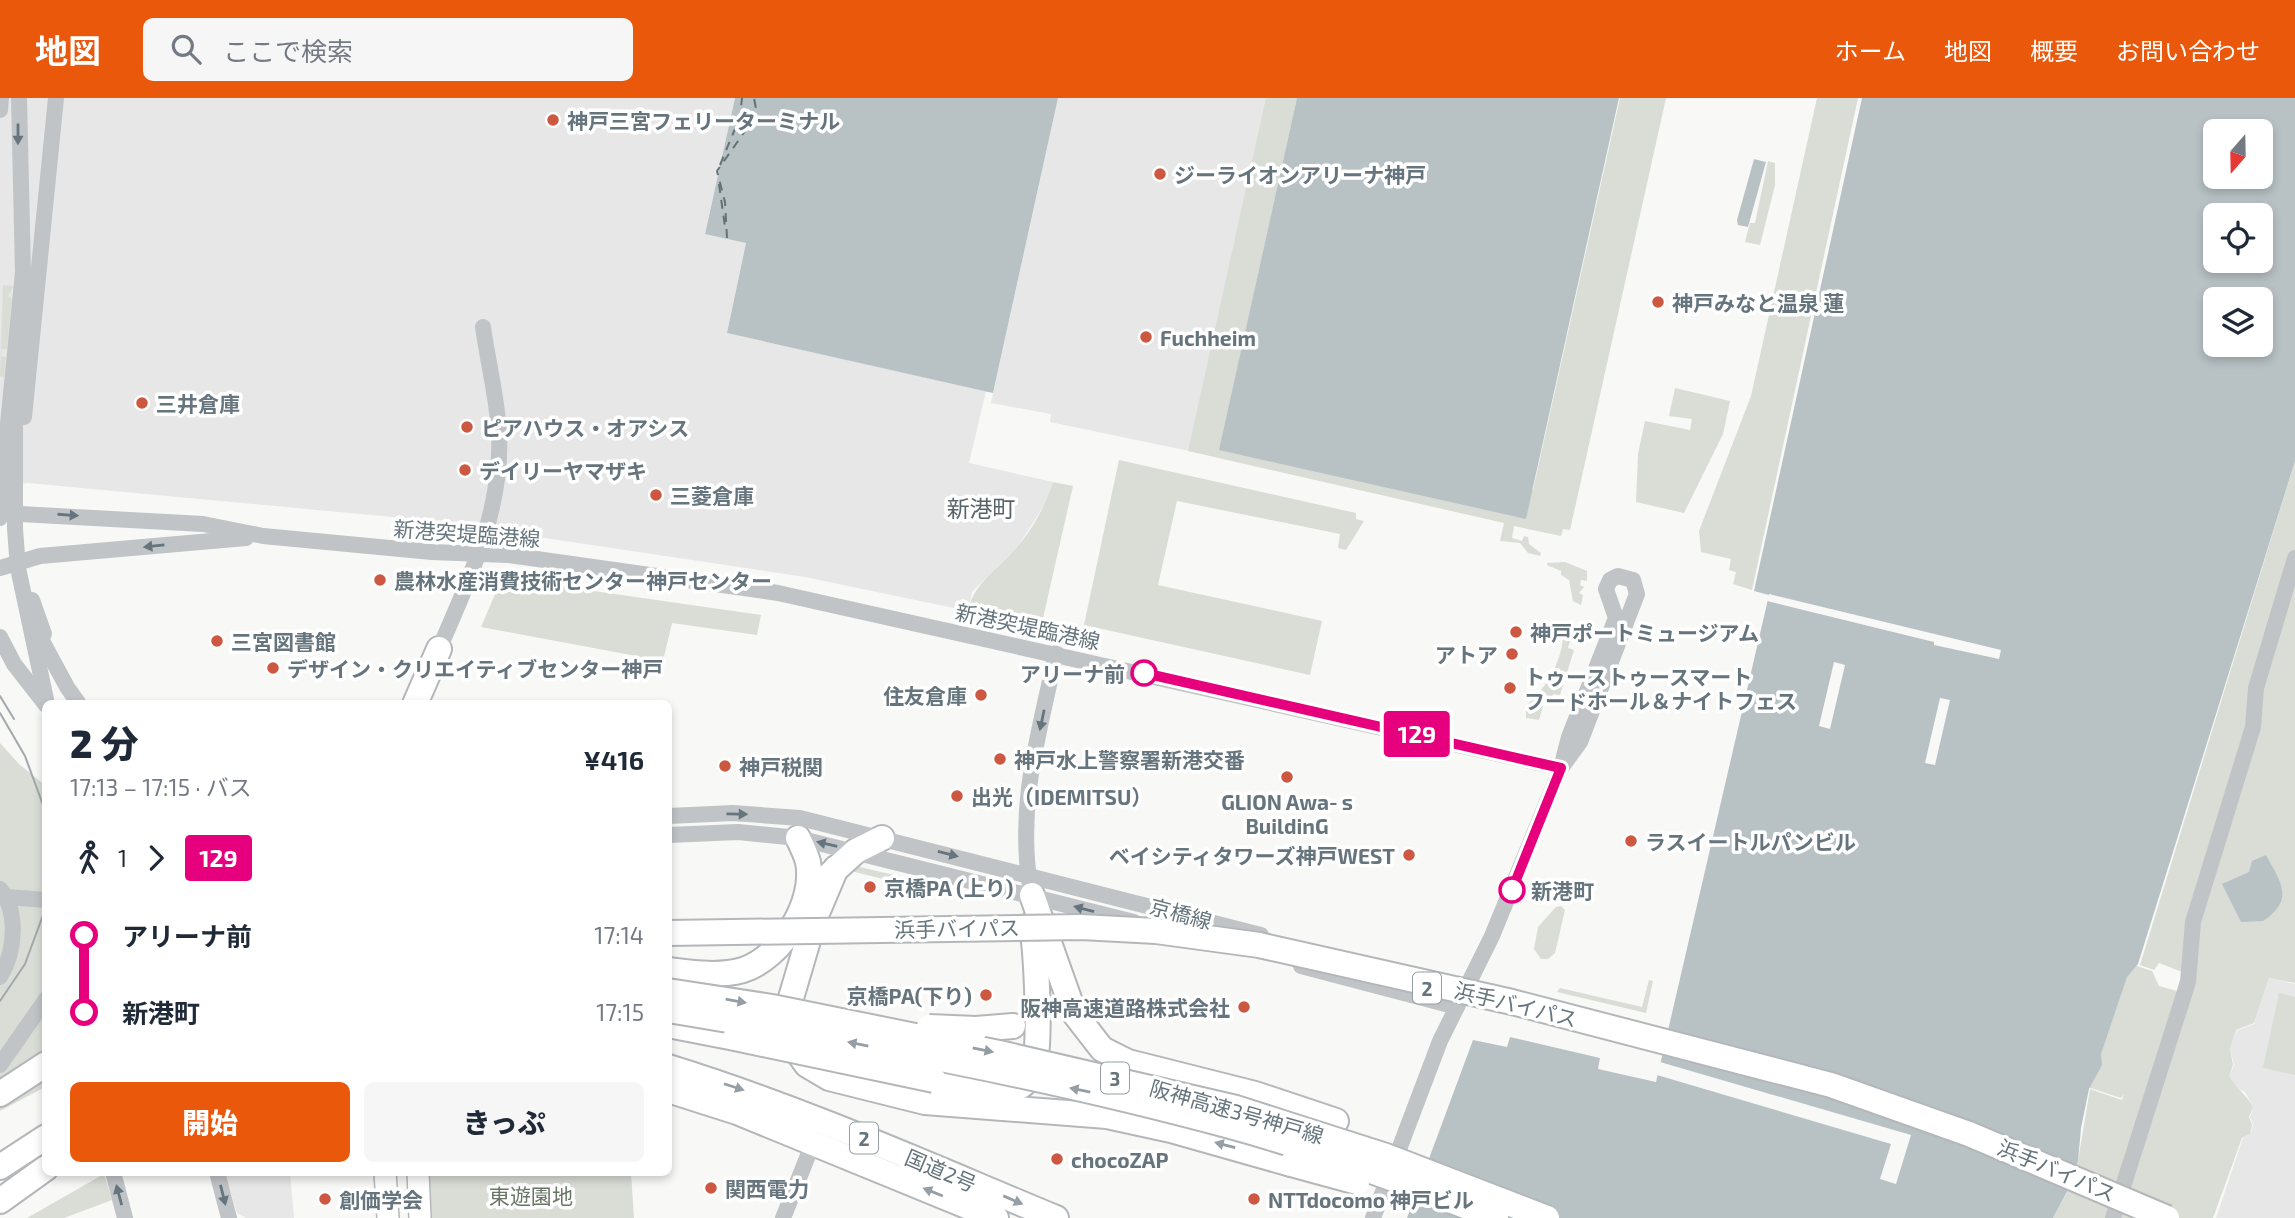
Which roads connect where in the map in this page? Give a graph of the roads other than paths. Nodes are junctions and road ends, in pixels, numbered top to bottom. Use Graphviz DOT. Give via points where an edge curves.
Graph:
graph roads {
  1 [pos="1,98"];
  2 [pos="19,98"];
  3 [pos="47,98"];
  4 [pos="56,98"];
  5 [pos="0,110"];
  6 [pos="484,327"];
  7 [pos="19,417"];
  8 [pos="0,487"];
  9 [pos="2,516"];
  10 [pos="262,536"];
  11 [pos="479,554"];
  12 [pos="2295,558"];
  13 [pos="6,566"];
  14 [pos="32,600"];
  15 [pos="29,626"];
  16 [pos="0,637"];
  17 [pos="439,649"];
  18 [pos="0,650"];
  19 [pos="1056,653"];
  20 [pos="14,664"];
  21 [pos="43,700"];
  22 [pos="45,700"];
  23 [pos="56,700"];
  24 [pos="66,700"];
  25 [pos="78,700"];
  26 [pos="78,700"];
  27 [pos="417,700"];
  28 [pos="1561,768"];
  29 [pos="672,816"];
  30 [pos="672,835"];
  31 [pos="798,838"];
  32 [pos="882,838"];
  33 [pos="856,850"];
  34 [pos="808,864"];
  35 [pos="836,867"];
  36 [pos="1030,885"];
  37 [pos="814,892"];
  38 [pos="3,893"];
  39 [pos="42,899"];
  40 [pos="806,917"];
  41 [pos="672,935"];
  42 [pos="672,970"];
  43 [pos="0,977"];
  44 [pos="1467,988"];
  45 [pos="672,992"];
  46 [pos="42,1005"];
  47 [pos="772,1007"];
  48 [pos="1457,1007"];
  49 [pos="672,1011"];
  50 [pos="42,1020"];
  51 [pos="672,1026"];
  52 [pos="1013,1026"];
  53 [pos="42,1059"];
  54 [pos="0,1065"];
  55 [pos="42,1067"];
  56 [pos="672,1068"];
  57 [pos="0,1078"];
  58 [pos="0,1085"];
  59 [pos="672,1091"];
  60 [pos="930,1091"];
  61 [pos="0,1094"];
  62 [pos="42,1139"];
  63 [pos="813,1143"];
  64 [pos="42,1162"];
  65 [pos="0,1165"];
  66 [pos="42,1171"];
  67 [pos="114,1176"];
  68 [pos="218,1176"];
  69 [pos="385,1176"];
  70 [pos="418,1176"];
  71 [pos="0,1191"];
  72 [pos="0,1201"];
  73 [pos="125,1218"];
  74 [pos="229,1218"];
  75 [pos="388,1218"];
  76 [pos="420,1218"];
  77 [pos="783,1218"];
  78 [pos="996,1218"];
  79 [pos="1056,1218"];
  80 [pos="1373,1218"];
  81 [pos="1482,1218"];
  82 [pos="1496,1218"];
  83 [pos="1548,1218"];
  84 [pos="2113,1218"];
  85 [pos="2153,1218"];
  86 [pos="2167,1218"];
  1 -- 5 [label="street"];
  2 -- 9 [label="street, one-way" via="23,272"];
  3 -- 7 [label="street"];
  4 -- 7 [label="street"];
  6 -- 11 [label="street" via="499,436 491,516"];
  7 -- 8 [label="street, bridge"];
  7 -- 9 [label="street, bridge"];
  7 -- 14 [label="street" via="23,528"];
  7 -- 15 [label="street, bridge" via="15,529"];
  8 -- 9 [label="street"];
  9 -- 10 [label="street, 新港突堤臨港線, one-way" via="203,524"];
  9 -- 13 [label="street"];
  10 -- 11 [label="street, 新港突堤臨港線"];
  10 -- 13 [label="street, 新港突堤臨港線, one-way" via="40,555"];
  11 -- 17 [label="street"];
  11 -- 19 [label="street, 新港突堤臨港線" via="778,593"];
  12 -- 84 [label="street" via="2256,688 2253,727 2193,922 2188,982"];
  13 -- 26 [label="street" via="41,641"];
  14 -- 23 [label="street"];
  14 -- 25 [label="street" via="50,648"];
  15 -- 22 [label="street, bridge"];
  15 -- 24 [label="street, bridge"];
  16 -- 20 [label="street"];
  17 -- 27 [label="highway"];
  18 -- 20 [label="street"];
  19 -- 28 [label="street, 新港突堤臨港線"];
  19 -- 36 [label="street, one-way" via="1026,796"];
  20 -- 21 [label="street"];
  28 -- 28 [label="street" via="1616,618 1607,586 1615,577 1628,576 1636,585 1636,599 1580,742"];
  28 -- 44 [label="street"];
  29 -- 32 [label="street, 京橋線, one-way" via="783,816"];
  30 -- 31 [label="street, 京橋線" via="738,832"];
  33 -- 31 [label="street, 京橋線, one-way"];
  31 -- 34 [label="highway, 3"];
  32 -- 33 [label="highway, 3"];
  32 -- 36 [label="street, 京橋線, one-way"];
  33 -- 35 [label="highway, 3"];
  33 -- 36 [label="street, 京橋線"];
  34 -- 37 [label="highway"];
  34 -- 40 [label="highway, 3"];
  35 -- 37 [label="highway"];
  35 -- 40 [label="highway, 3"];
  36 -- 44 [label="street, 京橋線"];
  48 -- 36 [label="street, 京橋線, one-way"];
  36 -- 60 [label="highway, 3" via="1036,971 1032,1074 1022,1086 1008,1091"];
  36 -- 83 [label="highway, 3, bridge" via="1064,992 1091,1039 1102,1049 1129,1062 1255,1094 1336,1121 1454,1170"];
  37 -- 40 [label="highway"];
  38 -- 39 [label="street"];
  38 -- 43 [label="street" via="12,920 12,946"];
  40 -- 42 [label="highway, 3" via="773,953 745,969 726,974"];
  40 -- 60 [label="highway, 3" via="788,1007 789,1036 800,1057 829,1078"];
  41 -- 85 [label="highway, 浜手バイパス / 2" via="1081,933 1261,951 1550,1018 1829,1091 1966,1139"];
  41 -- 86 [label="highway, 浜手バイパス / 2, bridge" via="1081,927 1170,933 1298,953 1552,1012 1817,1081 1969,1134"];
  44 -- 48 [label="street"];
  45 -- 47 [label="highway, 阪神高速3号神戸線 / 3, one-way, bridge"];
  46 -- 54 [label="street"];
  47 -- 52 [label="highway, bridge" via="927,1027"];
  47 -- 83 [label="highway, 阪神高速3号神戸線 / 3, one-way, bridge" via="1107,1076 1236,1108 1399,1161"];
  48 -- 80 [label="street"];
  82 -- 49 [label="highway, 阪神高速3号神戸線 / 3, one-way, bridge" via="1316,1152 1167,1110 983,1069"];
  50 -- 57 [label="street"];
  51 -- 60 [label="highway, 3, bridge"];
  53 -- 58 [label="highway"];
  55 -- 61 [label="highway"];
  56 -- 79 [label="highway, 国道2号 / 2, one-way" via="741,1089"];
  59 -- 63 [label="highway, 国道2号 / 2"];
  81 -- 60 [label="highway, 3, one-way, bridge" via="1136,1122 1078,1112 980,1108"];
  62 -- 65 [label="highway"];
  63 -- 77 [label="street"];
  78 -- 63 [label="highway, 国道2号 / 2, one-way"];
  64 -- 71 [label="highway"];
  66 -- 72 [label="highway"];
  73 -- 67 [label="street, one-way"];
  68 -- 74 [label="street, one-way"];
  69 -- 75 [label="main road"];
  70 -- 76 [label="main road"];
}
